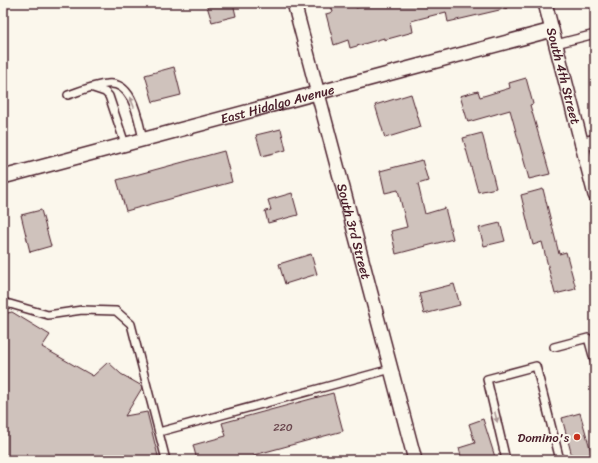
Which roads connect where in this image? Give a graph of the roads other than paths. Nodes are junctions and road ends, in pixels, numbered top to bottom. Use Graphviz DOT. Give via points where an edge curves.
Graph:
graph roads {
  1 [pos="294,3"];
  2 [pos="545,3"];
  3 [pos="552,30"];
  4 [pos="595,34"];
  5 [pos="556,44"];
  6 [pos="93,88"];
  7 [pos="318,92"];
  8 [pos="68,95"];
  9 [pos="143,139"];
  10 [pos="595,141"];
  11 [pos="125,144"];
  12 [pos="582,145"];
  13 [pos="3,177"];
  14 [pos="595,195"];
  15 [pos="3,302"];
  16 [pos="554,347"];
  17 [pos="595,363"];
  18 [pos="391,369"];
  19 [pos="159,432"];
  20 [pos="166,460"];
  21 [pos="415,460"];
  22 [pos="506,460"];
  23 [pos="560,460"];
  1 -- 7 [label="street, South 3rd Street"];
  2 -- 3 [label="street, South 4th Street"];
  3 -- 5 [label="street, South 4th Street"];
  3 -- 7 [label="street, East Hidalgo Avenue"];
  4 -- 5 [label="lane"];
  5 -- 12 [label="street, South 4th Street"];
  6 -- 8 [label="lane"];
  9 -- 6 [label="lane, one-way" via="133,103 126,90 113,84"];
  6 -- 11 [label="lane" via="109,96"];
  7 -- 9 [label="street, East Hidalgo Avenue"];
  7 -- 18 [label="street, South 3rd Street"];
  9 -- 11 [label="street, East Hidalgo Avenue"];
  10 -- 12 [label="street"];
  11 -- 13 [label="street, East Hidalgo Avenue"];
  12 -- 14 [label="street, South 4th Street"];
  15 -- 19 [label="lane" via="48,315 82,310 116,311 131,324"];
  16 -- 17 [label="lane" via="588,338"];
  18 -- 19 [label="lane"];
  18 -- 21 [label="street, South 3rd Street"];
  19 -- 20 [label="lane"];
  23 -- 22 [label="lane, one-way" via="536,366 487,379"];
}
